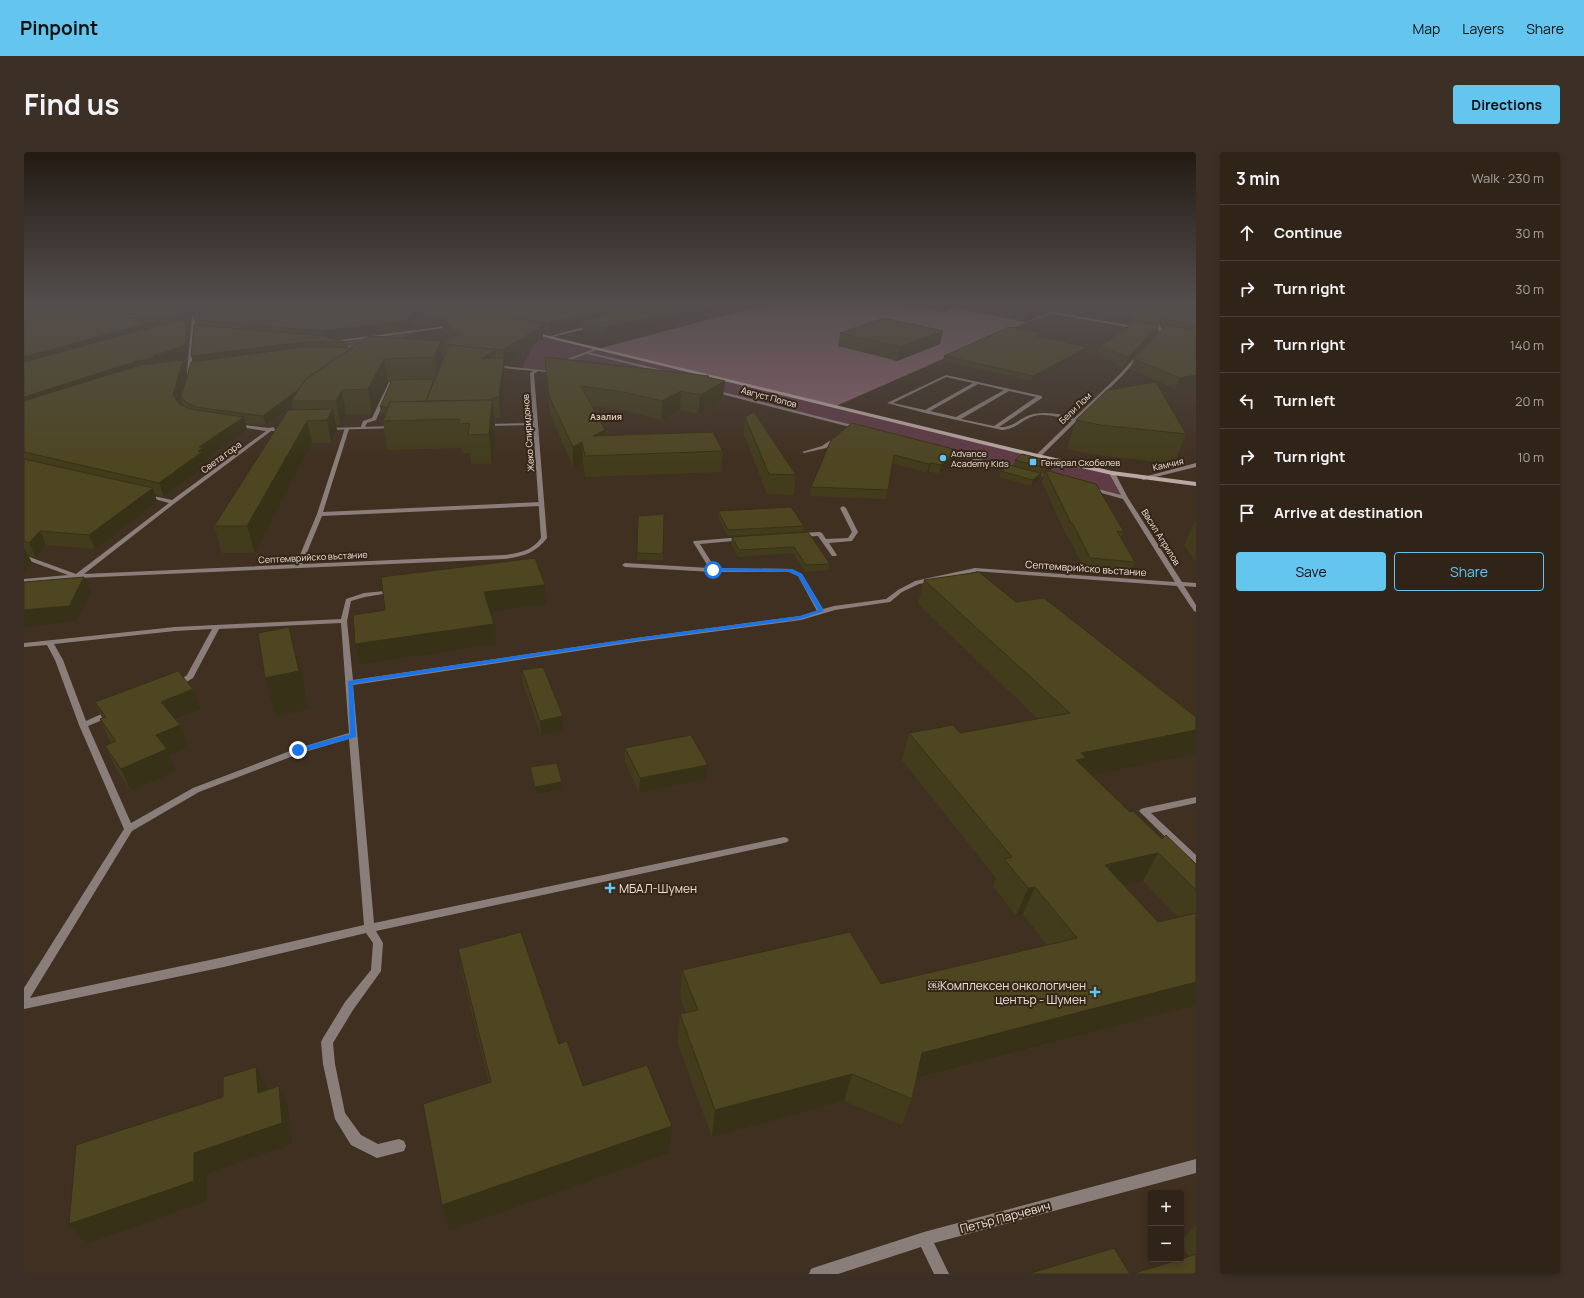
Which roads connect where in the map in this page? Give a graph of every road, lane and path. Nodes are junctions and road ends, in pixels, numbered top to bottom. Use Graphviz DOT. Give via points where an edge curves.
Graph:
graph roads {
  1 [pos="581,355"];
  2 [pos="598,355"];
  3 [pos="624,355"];
  4 [pos="1138,355"];
  5 [pos="190,358"];
  6 [pos="183,360"];
  7 [pos="485,365"];
  8 [pos="198,367"];
  9 [pos="184,368"];
  10 [pos="190,368"];
  11 [pos="538,370"];
  12 [pos="562,373"];
  13 [pos="676,374"];
  14 [pos="690,377"];
  15 [pos="726,380"];
  16 [pos="187,381"];
  17 [pos="404,383"];
  18 [pos="977,383"];
  19 [pos="709,390"];
  20 [pos="1008,390"];
  21 [pos="925,412"];
  22 [pos="957,419"];
  23 [pos="1074,420"];
  24 [pos="230,424"];
  25 [pos="535,424"];
  26 [pos="277,425"];
  27 [pos="475,426"];
  28 [pos="400,427"];
  29 [pos="851,427"];
  30 [pos="362,428"];
  31 [pos="995,428"];
  32 [pos="294,429"];
  33 [pos="317,429"];
  34 [pos="347,429"];
  35 [pos="271,430"];
  36 [pos="846,431"];
  37 [pos="866,431"];
  38 [pos="840,435"];
  39 [pos="943,450"];
  40 [pos="804,452"];
  41 [pos="1038,456"];
  42 [pos="1196,465"];
  43 [pos="1026,472"];
  44 [pos="1112,473"];
  45 [pos="1143,478"];
  46 [pos="1196,484"];
  47 [pos="1087,488"];
  48 [pos="136,493"];
  49 [pos="1125,498"];
  50 [pos="173,502"];
  51 [pos="541,504"];
  52 [pos="843,508"];
  53 [pos="320,514"];
  54 [pos="796,535"];
  55 [pos="544,538"];
  56 [pos="750,538"];
  57 [pos="824,541"];
  58 [pos="834,555"];
  59 [pos="24,557"];
  60 [pos="625,565"];
  61 [pos="298,566"];
  62 [pos="713,570"];
  63 [pos="77,576"];
  64 [pos="24,581"];
  65 [pos="1180,584"];
  66 [pos="1196,585"];
  67 [pos="402,590"];
  68 [pos="1196,610"];
  69 [pos="821,611"];
  70 [pos="344,621"];
  71 [pos="216,628"];
  72 [pos="50,643"];
  73 [pos="24,645"];
  74 [pos="350,683"];
  75 [pos="171,688"];
  76 [pos="119,710"];
  77 [pos="82,725"];
  78 [pos="354,735"];
  79 [pos="1196,800"];
  80 [pos="129,829"];
  81 [pos="784,840"];
  82 [pos="1196,861"];
  83 [pos="369,928"];
  84 [pos="24,998"];
  85 [pos="24,1004"];
  86 [pos="398,1146"];
  87 [pos="1196,1166"];
  88 [pos="924,1239"];
  89 [pos="816,1274"];
  90 [pos="942,1274"];
  1 -- 11 [label="street"];
  2 -- 13 [label="street"];
  3 -- 15 [label="street"];
  4 -- 23 [label="street, Бели Лом"];
  5 -- 6 [label="street"];
  5 -- 10 [label="street"];
  7 -- 11 [label="street"];
  8 -- 10 [label="street"];
  9 -- 10 [label="street"];
  10 -- 16 [label="street"];
  11 -- 12 [label="street"];
  11 -- 25 [label="street, Жеко Спиридонов" via="532,373"];
  14 -- 15 [label="street"];
  15 -- 41 [label="street"];
  17 -- 30 [label="street" via="390,383 374,418 365,422"];
  18 -- 20 [label="street"];
  18 -- 21 [label="street"];
  18 -- 21 [label="street" via="946,376 889,403"];
  19 -- 29 [label="street, Август Попов"];
  20 -- 22 [label="street"];
  20 -- 31 [label="street" via="1040,397"];
  21 -- 22 [label="street"];
  22 -- 31 [label="street"];
  23 -- 31 [label="street" via="1037,415 1006,430"];
  23 -- 41 [label="street, Бели Лом"];
  24 -- 35 [label="street"];
  25 -- 27 [label="street"];
  25 -- 51 [label="street, Жеко Спиридонов"];
  26 -- 35 [label="street, Света гора"];
  28 -- 30 [label="street"];
  29 -- 36 [label="street"];
  29 -- 37 [label="street, Август Попов"];
  30 -- 34 [label="street"];
  32 -- 35 [label="street"];
  33 -- 34 [label="street"];
  34 -- 53 [label="street"];
  35 -- 50 [label="street, Света гора"];
  38 -- 40 [label="street" via="824,447"];
  39 -- 43 [label="street"];
  41 -- 44 [label="street"];
  42 -- 45 [label="street, Камчия"];
  44 -- 45 [label="street"];
  44 -- 49 [label="street, Васил Априлов"];
  45 -- 46 [label="street"];
  47 -- 49 [label="street"];
  48 -- 50 [label="street"];
  49 -- 65 [label="street, Васил Априлов"];
  50 -- 63 [label="street, Света гора"];
  51 -- 53 [label="street"];
  51 -- 55 [label="street, Жеко Спиридонов"];
  52 -- 57 [label="street" via="855,532 850,540"];
  53 -- 61 [label="street"];
  54 -- 57 [label="street" via="820,534"];
  55 -- 61 [label="street, Септемврийско въстание" via="539,546 530,551 504,557"];
  56 -- 62 [label="street" via="696,542"];
  57 -- 58 [label="street"];
  59 -- 63 [label="street"];
  60 -- 62 [label="street"];
  61 -- 63 [label="street, Септемврийско въстание"];
  62 -- 69 [label="street" via="790,570 800,575"];
  63 -- 64 [label="street, Септемврийско въстание"];
  65 -- 66 [label="street, Септемврийско въстание"];
  65 -- 68 [label="street, Васил Априлов"];
  65 -- 69 [label="street, Септемврийско въстание" via="975,570 917,582 888,601"];
  67 -- 70 [label="street" via="364,595 348,600"];
  69 -- 74 [label="street, Септемврийско въстание" via="801,618"];
  70 -- 71 [label="street"];
  70 -- 74 [label="street"];
  71 -- 72 [label="street" via="175,629"];
  71 -- 75 [label="street" via="190,676"];
  72 -- 73 [label="street"];
  72 -- 77 [label="street" via="59,660"];
  74 -- 78 [label="street"];
  76 -- 77 [label="street"];
  77 -- 80 [label="street"];
  78 -- 80 [label="street" via="298,750 196,790"];
  78 -- 83 [label="street"];
  79 -- 82 [label="street" via="1144,811"];
  80 -- 84 [label="street"];
  81 -- 83 [label="street"];
  83 -- 85 [label="street" via="224,962"];
  83 -- 86 [label="street" via="378,943 376,971 349,1006 327,1042 328,1064 339,1115 356,1140 377,1151"];
  87 -- 88 [label="street, Петър Парчевич"];
  88 -- 89 [label="street, Петър Парчевич"];
  88 -- 90 [label="street"];
}
